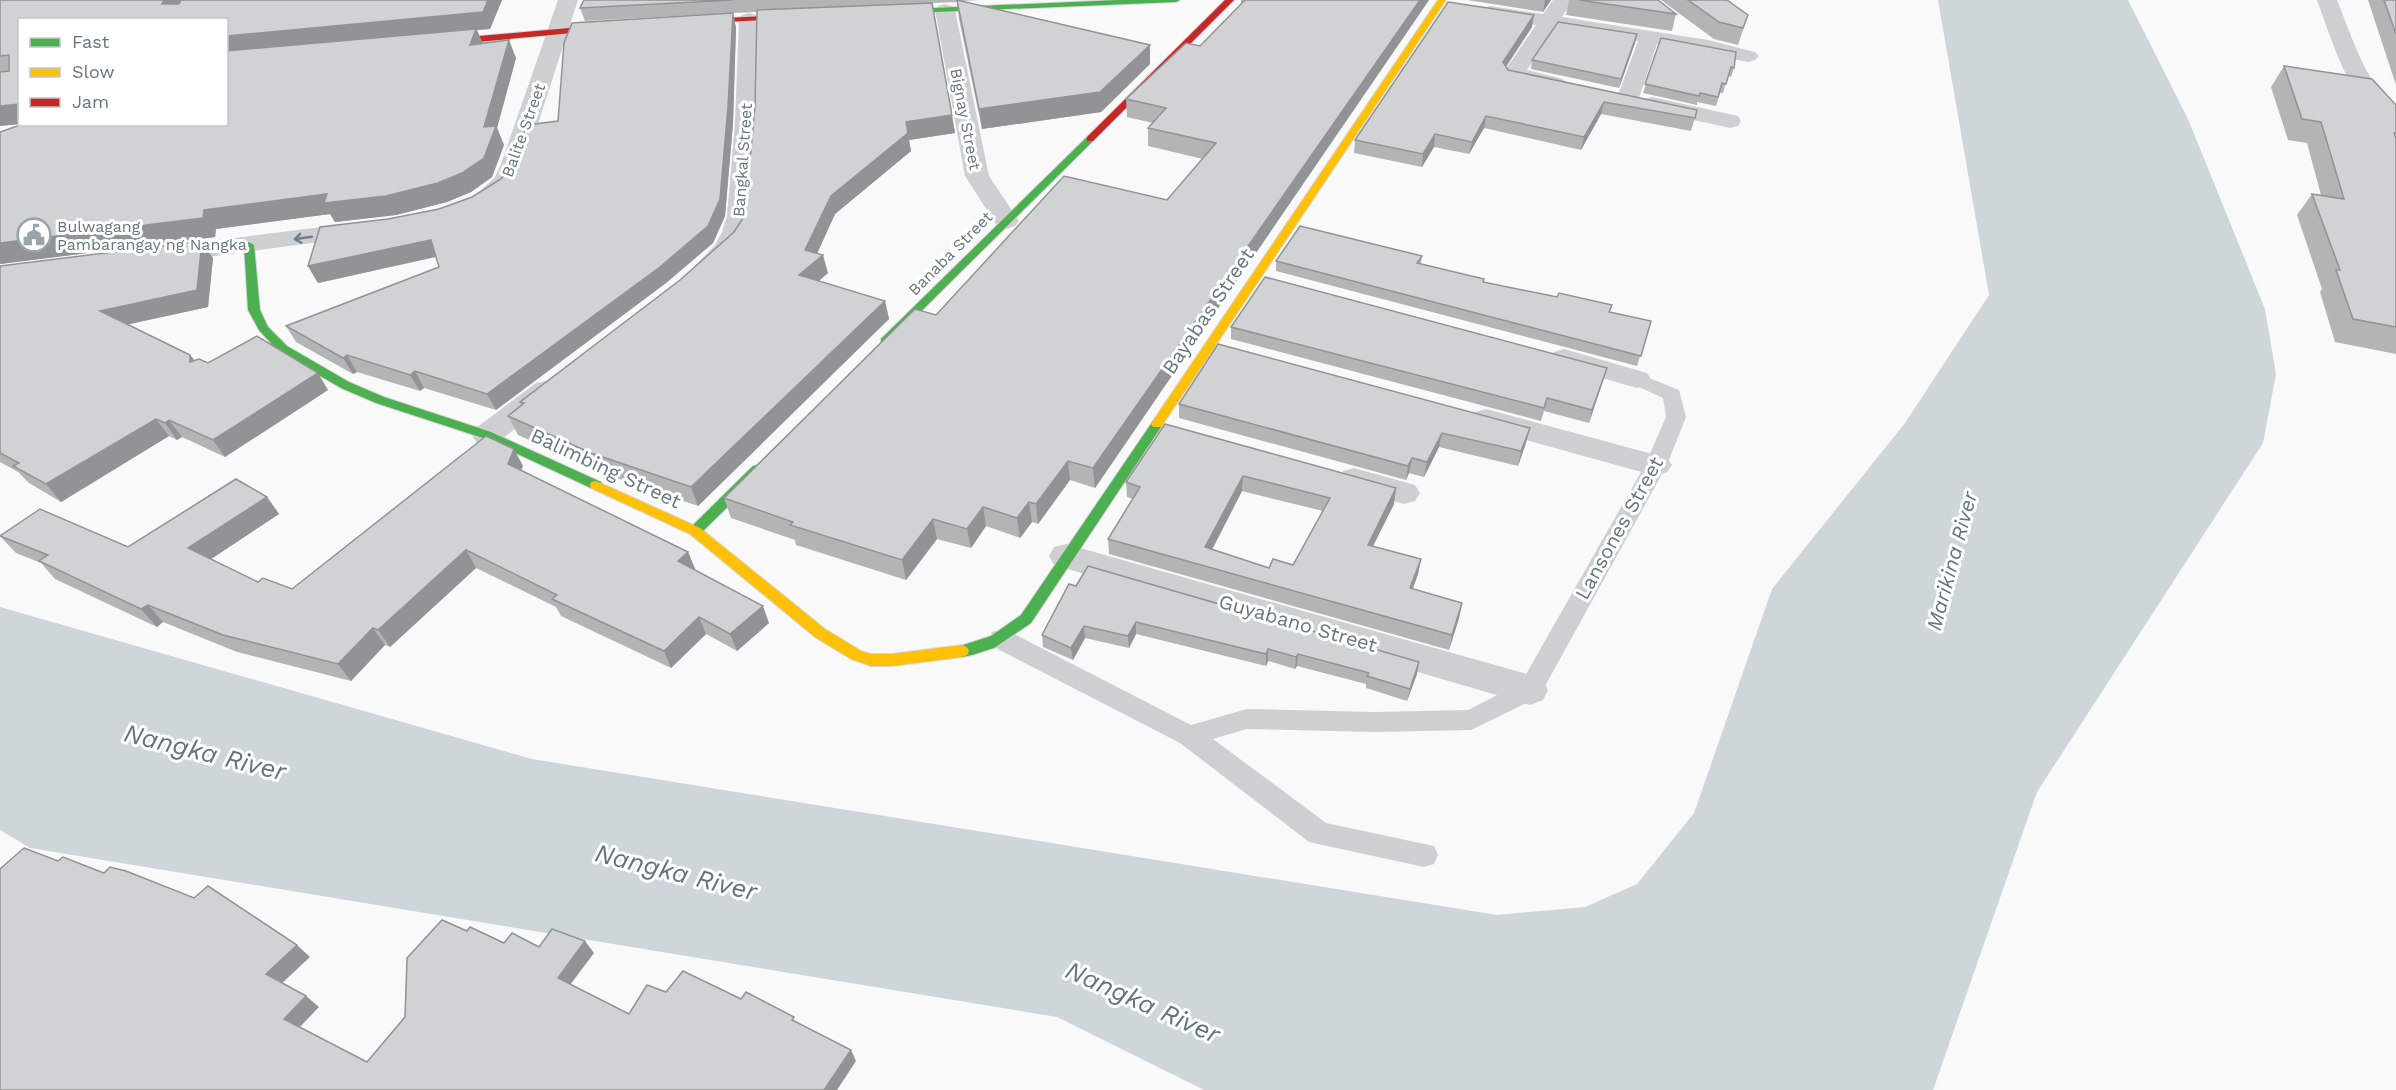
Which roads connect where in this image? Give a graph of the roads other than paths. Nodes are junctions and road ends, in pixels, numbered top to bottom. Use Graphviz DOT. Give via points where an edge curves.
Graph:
graph roads {
  1 [pos="568,0"];
  2 [pos="1176,0"];
  3 [pos="1230,0"];
  4 [pos="1563,0"];
  5 [pos="2327,0"];
  6 [pos="1453,5"];
  7 [pos="945,10"];
  8 [pos="875,13"];
  9 [pos="818,15"];
  10 [pos="749,19"];
  11 [pos="1672,20"];
  12 [pos="1549,21"];
  13 [pos="677,23"];
  14 [pos="630,26"];
  15 [pos="558,31"];
  16 [pos="1649,38"];
  17 [pos="416,44"];
  18 [pos="1708,46"];
  19 [pos="1748,56"];
  20 [pos="1572,87"];
  21 [pos="1605,94"];
  22 [pos="1628,98"];
  23 [pos="1730,121"];
  24 [pos="2396,124"];
  25 [pos="459,210"];
  26 [pos="1006,221"];
  27 [pos="384,227"];
  28 [pos="249,245"];
  29 [pos="143,257"];
  30 [pos="692,279"];
  31 [pos="1209,345"];
  32 [pos="1536,350"];
  33 [pos="1243,354"];
  34 [pos="872,355"];
  35 [pos="563,377"];
  36 [pos="1637,379"];
  37 [pos="1461,412"];
  38 [pos="1155,424"];
  39 [pos="1189,434"];
  40 [pos="487,435"];
  41 [pos="771,456"];
  42 [pos="1656,465"];
  43 [pos="1325,471"];
  44 [pos="1404,493"];
  45 [pos="695,531"];
  46 [pos="1066,556"];
  47 [pos="1001,639"];
  48 [pos="1530,690"];
  49 [pos="1189,736"];
  50 [pos="1424,855"];
  1 -- 15 [label="street, Balite Street"];
  2 -- 7 [label="street"];
  3 -- 26 [label="street, Banaba Street"];
  4 -- 12 [label="street"];
  5 -- 24 [label="street" via="2351,64 2369,97"];
  6 -- 12 [label="street"];
  6 -- 31 [label="street, Bayabas Street" via="1267,279"];
  7 -- 8 [label="street"];
  7 -- 26 [label="street, Bignay Street" via="977,176"];
  9 -- 10 [label="street"];
  10 -- 13 [label="street"];
  10 -- 30 [label="street, Bangkal Street" via="740,216 725,249"];
  11 -- 18 [label="street"];
  12 -- 16 [label="street"];
  12 -- 20 [label="street" via="1514,73"];
  14 -- 15 [label="street"];
  15 -- 17 [label="street"];
  15 -- 25 [label="street, Balite Street" via="505,181 491,195"];
  16 -- 18 [label="street"];
  16 -- 22 [label="street"];
  18 -- 19 [label="street"];
  21 -- 22 [label="street"];
  22 -- 23 [label="street"];
  26 -- 34 [label="street, Banaba Street"];
  27 -- 28 [label="street, one-way"];
  28 -- 29 [label="street"];
  28 -- 40 [label="street, Balimbing Street" via="254,310 262,328 283,349 345,385 380,400"];
  31 -- 33 [label="street"];
  31 -- 38 [label="street, Bayabas Street"];
  32 -- 36 [label="street"];
  35 -- 40 [label="street"];
  36 -- 42 [label="lane, Lansones Street" via="1672,395 1676,417"];
  37 -- 42 [label="street"];
  38 -- 39 [label="street"];
  38 -- 46 [label="street, Bayabas Street"];
  40 -- 45 [label="street, Balimbing Street"];
  41 -- 45 [label="street"];
  42 -- 48 [label="lane, Lansones Street"];
  43 -- 44 [label="street"];
  45 -- 47 [label="street, Balimbing Street" via="820,633 856,655 892,660 981,648"];
  46 -- 47 [label="street, Bayabas Street" via="1026,619"];
  46 -- 48 [label="street, Guyabano Street"];
  47 -- 49 [label="lane"];
  48 -- 49 [label="lane" via="1472,720 1247,719"];
  49 -- 50 [label="lane" via="1319,834"];
}
